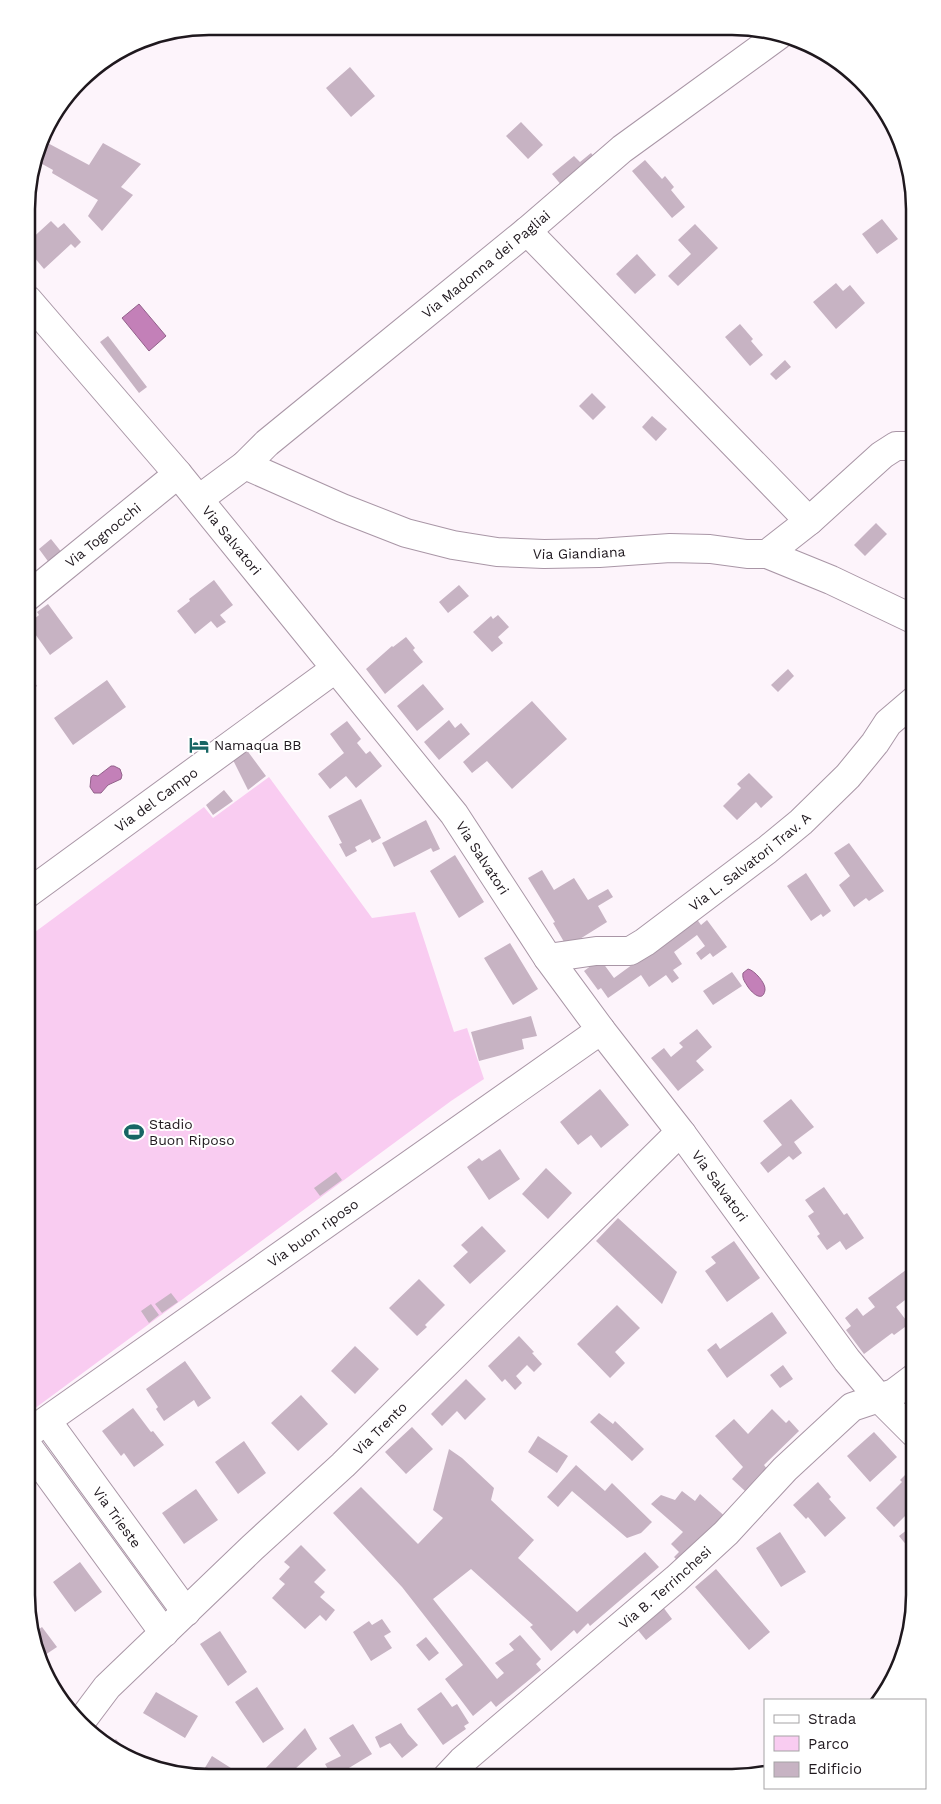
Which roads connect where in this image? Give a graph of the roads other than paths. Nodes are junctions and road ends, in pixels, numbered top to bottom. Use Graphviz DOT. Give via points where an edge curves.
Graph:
graph roads {
  1 [pos="772,40"];
  2 [pos="527,231"];
  3 [pos="35,308"];
  4 [pos="906,446"];
  5 [pos="245,465"];
  6 [pos="178,474"];
  7 [pos="199,499"];
  8 [pos="809,521"];
  9 [pos="767,554"];
  10 [pos="35,590"];
  11 [pos="906,616"];
  12 [pos="335,669"];
  13 [pos="906,708"];
  14 [pos="35,888"];
  15 [pos="548,958"];
  16 [pos="601,1030"];
  17 [pos="682,1134"];
  18 [pos="906,1384"];
  19 [pos="879,1398"];
  20 [pos="906,1425"];
  21 [pos="37,1428"];
  22 [pos="35,1456"];
  23 [pos="186,1612"];
  24 [pos="164,1633"];
  25 [pos="85,1717"];
  26 [pos="455,1769"];
  1 -- 2 [label="street, Via Madonna dei Pagliai" via="622,149"];
  2 -- 5 [label="street, Via Madonna dei Pagliai" via="267,443"];
  2 -- 8 [label="street"];
  3 -- 6 [label="street, Via Salvatori"];
  4 -- 8 [label="street" via="896,446 882,455"];
  5 -- 7 [label="street, Via Madonna dei Pagliai"];
  5 -- 9 [label="street, Via Giandiana" via="406,533 453,545 497,552 544,554 710,548"];
  6 -- 7 [label="street, Via Salvatori"];
  6 -- 10 [label="street, Via Tognocchi"];
  7 -- 12 [label="street, Via Salvatori"];
  8 -- 9 [label="street"];
  9 -- 11 [label="street, Via Giandiana"];
  12 -- 14 [label="street, Via del Campo"];
  12 -- 15 [label="street, Via Salvatori" via="454,814"];
  13 -- 15 [label="street, Via L. Salvatori Trav. A" via="888,723 848,776 801,822 645,942 630,951 596,951"];
  15 -- 16 [label="street, Via Salvatori"];
  16 -- 17 [label="street, Via Salvatori"];
  16 -- 21 [label="street, Via buon riposo"];
  17 -- 19 [label="street, Via Salvatori" via="847,1360"];
  17 -- 23 [label="street, Via Trento" via="672,1140 344,1465"];
  18 -- 19 [label="street, Via B. Terrinchesi"];
  19 -- 20 [label="street, Via Salvatori"];
  19 -- 26 [label="street, Via B. Terrinchesi" via="852,1407 676,1579"];
  21 -- 23 [label="street, Via Trieste"];
  22 -- 24 [label="street"];
  23 -- 24 [label="street, Via Trento"];
  24 -- 25 [label="street, Via Trento" via="106,1687"];
}
